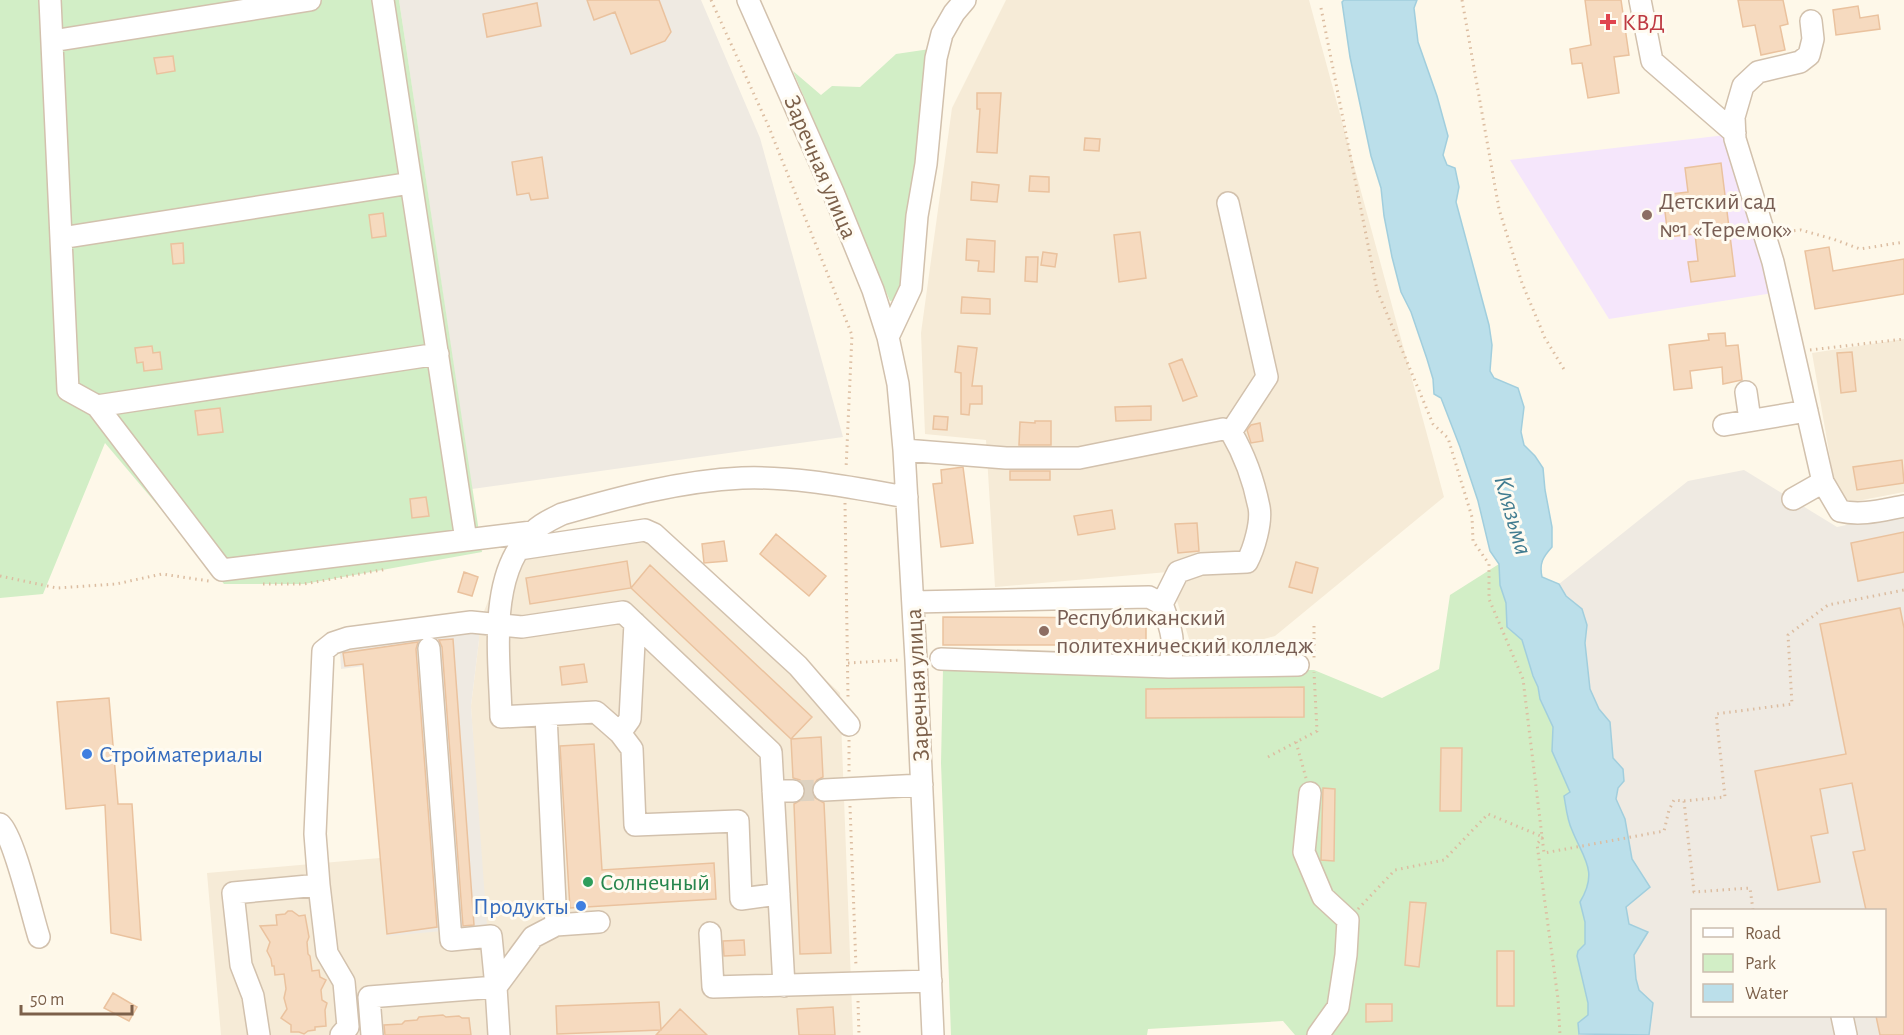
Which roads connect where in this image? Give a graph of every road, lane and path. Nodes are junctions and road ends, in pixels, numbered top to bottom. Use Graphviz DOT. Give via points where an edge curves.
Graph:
graph roads {
  1 [pos="50,0"];
  2 [pos="310,0"];
  3 [pos="383,0"];
  4 [pos="711,0"];
  5 [pos="748,0"];
  6 [pos="965,0"];
  7 [pos="1462,0"];
  8 [pos="1640,0"];
  9 [pos="1321,8"];
  10 [pos="1811,21"];
  11 [pos="52,40"];
  12 [pos="1735,134"];
  13 [pos="411,183"];
  14 [pos="1228,203"];
  15 [pos="1766,234"];
  16 [pos="61,238"];
  17 [pos="1904,242"];
  18 [pos="888,337"];
  19 [pos="1904,339"];
  20 [pos="1795,352"];
  21 [pos="438,354"];
  22 [pos="1565,370"];
  23 [pos="1746,392"];
  24 [pos="97,406"];
  25 [pos="1807,411"];
  26 [pos="1750,420"];
  27 [pos="1724,425"];
  28 [pos="1232,432"];
  29 [pos="904,450"];
  30 [pos="1823,483"];
  31 [pos="845,487"];
  32 [pos="907,497"];
  33 [pos="1793,499"];
  34 [pos="1904,506"];
  35 [pos="466,540"];
  36 [pos="526,540"];
  37 [pos="0,576"];
  38 [pos="214,582"];
  39 [pos="1904,590"];
  40 [pos="913,602"];
  41 [pos="1162,604"];
  42 [pos="635,623"];
  43 [pos="500,625"];
  44 [pos="1314,626"];
  45 [pos="429,648"];
  46 [pos="941,659"];
  47 [pos="910,660"];
  48 [pos="848,663"];
  49 [pos="1298,665"];
  50 [pos="1169,667"];
  51 [pos="546,715"];
  52 [pos="849,725"];
  53 [pos="620,733"];
  54 [pos="1296,742"];
  55 [pos="1268,757"];
  56 [pos="922,785"];
  57 [pos="824,790"];
  58 [pos="1310,793"];
  59 [pos="1684,801"];
  60 [pos="0,824"];
  61 [pos="1543,837"];
  62 [pos="319,885"];
  63 [pos="779,894"];
  64 [pos="1753,909"];
  65 [pos="1348,920"];
  66 [pos="600,922"];
  67 [pos="556,925"];
  68 [pos="710,933"];
  69 [pos="39,937"];
  70 [pos="931,981"];
  71 [pos="857,984"];
  72 [pos="784,986"];
  73 [pos="496,987"];
  74 [pos="1842,1017"];
  75 [pos="259,1035"];
  76 [pos="341,1035"];
  77 [pos="372,1035"];
  78 [pos="500,1035"];
  79 [pos="859,1035"];
  80 [pos="933,1035"];
  81 [pos="1318,1035"];
  82 [pos="1560,1035"];
  83 [pos="1846,1035"];
  1 -- 11 [label="street"];
  2 -- 11 [label="street"];
  3 -- 13 [label="street"];
  4 -- 31 [label="path" via="768,125 852,335"];
  5 -- 18 [label="street, Заречная улица" via="833,192"];
  6 -- 18 [label="street" via="942,34 936,58 911,288"];
  7 -- 22 [label="path" via="1499,209 1522,283 1545,338"];
  8 -- 12 [label="street" via="1652,61"];
  9 -- 61 [label="path" via="1377,290 1433,424 1448,438 1472,517 1473,541 1489,564 1490,599 1523,679"];
  10 -- 12 [label="street" via="1813,39 1809,55 1800,62 1758,72 1743,86 1734,117"];
  11 -- 16 [label="street"];
  12 -- 15 [label="street"];
  13 -- 16 [label="street"];
  13 -- 21 [label="street"];
  14 -- 28 [label="street" via="1267,377"];
  15 -- 17 [label="path" via="1801,230 1860,249"];
  15 -- 20 [label="street" via="1771,270"];
  16 -- 24 [label="street" via="68,390"];
  18 -- 29 [label="street, Заречная улица" via="898,384"];
  19 -- 20 [label="path"];
  20 -- 25 [label="street"];
  21 -- 24 [label="street"];
  21 -- 35 [label="street"];
  23 -- 26 [label="street"];
  24 -- 35 [label="street" via="222,570"];
  25 -- 26 [label="street"];
  25 -- 30 [label="street"];
  26 -- 27 [label="street"];
  28 -- 29 [label="street" via="1222,429 1079,458 1005,459"];
  28 -- 41 [label="street" via="1260,509 1254,549 1247,562 1201,564 1178,572"];
  29 -- 32 [label="street, Заречная улица"];
  30 -- 33 [label="street"];
  30 -- 34 [label="street" via="1840,511 1853,514"];
  31 -- 32 [label="street"];
  31 -- 36 [label="street" via="756,478 679,485 562,514"];
  32 -- 40 [label="street, Заречная улица"];
  35 -- 36 [label="street"];
  36 -- 43 [label="street" via="504,580"];
  36 -- 52 [label="street" via="645,530 654,534 798,666"];
  37 -- 38 [label="path" via="57,588 116,584 162,574"];
  39 -- 59 [label="path" via="1828,605 1788,634 1792,704 1716,714 1725,796"];
  40 -- 41 [label="street" via="1149,597"];
  40 -- 56 [label="street, Заречная улица"];
  41 -- 50 [label="street" via="1173,648"];
  42 -- 43 [label="street" via="623,612 522,627"];
  42 -- 53 [label="street" via="630,719"];
  42 -- 63 [label="street" via="771,752 783,791"];
  43 -- 51 [label="street" via="501,717"];
  43 -- 62 [label="street" via="471,622 348,638 333,642 323,651 315,834"];
  44 -- 54 [label="path" via="1317,731"];
  45 -- 73 [label="street" via="451,940 490,936"];
  46 -- 50 [label="street"];
  47 -- 48 [label="path"];
  49 -- 50 [label="street"];
  51 -- 53 [label="street" via="596,712"];
  51 -- 67 [label="street"];
  53 -- 63 [label="street" via="632,749 635,825 738,821 741,899"];
  54 -- 55 [label="path"];
  54 -- 58 [label="path"];
  56 -- 57 [label="street"];
  56 -- 70 [label="street, Заречная улица"];
  58 -- 65 [label="street" via="1304,852 1323,897"];
  59 -- 61 [label="path" via="1674,800 1664,831 1544,853"];
  59 -- 64 [label="path" via="1694,892 1750,888"];
  60 -- 69 [label="street" via="13,849"];
  61 -- 65 [label="path" via="1488,814 1444,860 1395,870"];
  61 -- 82 [label="path" via="1537,843"];
  62 -- 75 [label="street" via="233,893 241,964 253,996"];
  62 -- 76 [label="street" via="327,952 344,982 348,1027"];
  63 -- 72 [label="street"];
  65 -- 81 [label="street" via="1338,1007"];
  66 -- 67 [label="street"];
  67 -- 73 [label="street" via="533,937"];
  68 -- 72 [label="street" via="713,987"];
  70 -- 71 [label="street"];
  70 -- 80 [label="street, Заречная улица"];
  71 -- 72 [label="street"];
  71 -- 79 [label="path"];
  73 -- 77 [label="street" via="369,997"];
  73 -- 78 [label="street"];
  74 -- 83 [label="street"];
}
